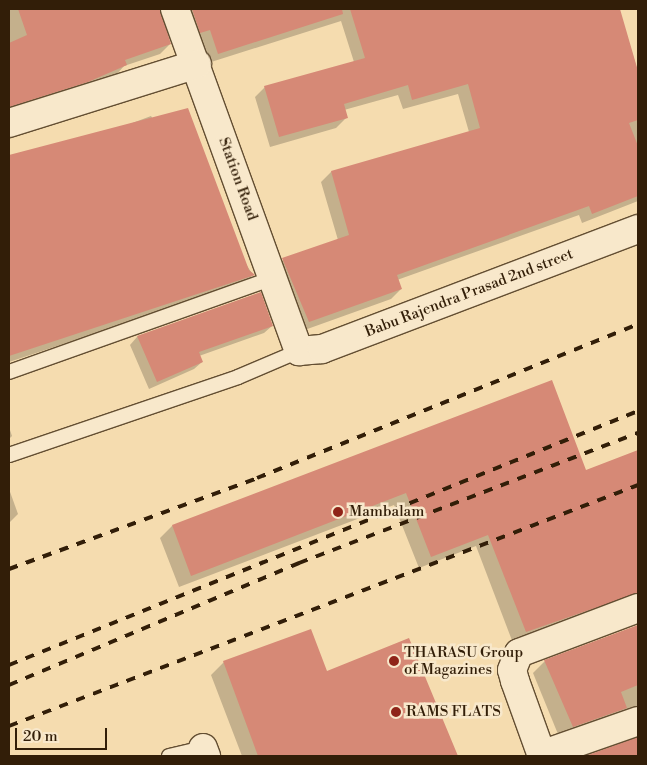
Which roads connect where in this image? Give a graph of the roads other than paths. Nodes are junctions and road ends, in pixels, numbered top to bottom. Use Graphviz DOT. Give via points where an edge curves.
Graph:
graph roads {
  1 [pos="175,9"];
  2 [pos="197,64"];
  3 [pos="9,123"];
  4 [pos="638,229"];
  5 [pos="273,278"];
  6 [pos="299,351"];
  7 [pos="9,372"];
  8 [pos="9,455"];
  9 [pos="638,608"];
  10 [pos="638,721"];
  11 [pos="205,752"];
  12 [pos="169,756"];
  13 [pos="541,756"];
  1 -- 2 [label="street, Station Road"];
  2 -- 3 [label="street"];
  2 -- 5 [label="street, Station Road"];
  4 -- 6 [label="street, Babu Rajendra Prasad 2nd street" via="322,349"];
  5 -- 6 [label="street, Station Road"];
  5 -- 7 [label="lane"];
  6 -- 8 [label="lane" via="238,377"];
  9 -- 13 [label="street" via="519,653 514,675"];
  10 -- 13 [label="street"];
  11 -- 12 [label="lane"];
}
